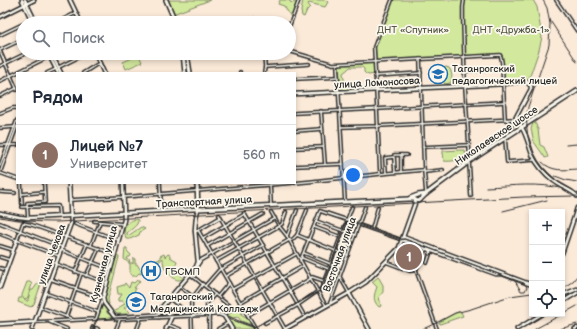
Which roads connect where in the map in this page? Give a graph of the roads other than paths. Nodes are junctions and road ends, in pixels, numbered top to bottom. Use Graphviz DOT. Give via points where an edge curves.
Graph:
graph roads {
  1 [pos="23,0"];
  2 [pos="34,0"];
  3 [pos="70,0"];
  4 [pos="166,0"];
  5 [pos="299,0"];
  6 [pos="392,0"];
  7 [pos="464,0"];
  8 [pos="556,0"];
  9 [pos="26,5"];
  10 [pos="76,13"];
  11 [pos="32,16"];
  12 [pos="70,16"];
  13 [pos="78,16"];
  14 [pos="173,16"];
  15 [pos="293,16"];
  16 [pos="0,17"];
  17 [pos="16,27"];
  18 [pos="577,31"];
  19 [pos="0,36"];
  20 [pos="16,43"];
  21 [pos="0,51"];
  22 [pos="296,53"];
  23 [pos="465,57"];
  24 [pos="16,58"];
  25 [pos="420,59"];
  26 [pos="40,60"];
  27 [pos="54,60"];
  28 [pos="74,60"];
  29 [pos="98,60"];
  30 [pos="184,60"];
  31 [pos="188,60"];
  32 [pos="264,60"];
  33 [pos="375,61"];
  34 [pos="6,63"];
  35 [pos="100,64"];
  36 [pos="309,64"];
  37 [pos="337,64"];
  38 [pos="0,66"];
  39 [pos="265,67"];
  40 [pos="57,68"];
  41 [pos="502,69"];
  42 [pos="465,71"];
  43 [pos="18,72"];
  44 [pos="49,72"];
  45 [pos="59,72"];
  46 [pos="85,72"];
  47 [pos="104,72"];
  48 [pos="185,72"];
  49 [pos="190,72"];
  50 [pos="264,72"];
  51 [pos="16,73"];
  52 [pos="421,73"];
  53 [pos="11,76"];
  54 [pos="375,76"];
  55 [pos="338,77"];
  56 [pos="296,79"];
  57 [pos="0,81"];
  58 [pos="503,84"];
  59 [pos="16,86"];
  60 [pos="465,86"];
  61 [pos="16,88"];
  62 [pos="421,88"];
  63 [pos="376,90"];
  64 [pos="577,90"];
  65 [pos="339,92"];
  66 [pos="296,94"];
  67 [pos="0,96"];
  68 [pos="504,102"];
  69 [pos="466,104"];
  70 [pos="422,107"];
  71 [pos="16,108"];
  72 [pos="377,109"];
  73 [pos="340,110"];
  74 [pos="321,111"];
  75 [pos="296,112"];
  76 [pos="0,113"];
  77 [pos="516,118"];
  78 [pos="504,119"];
  79 [pos="467,122"];
  80 [pos="423,124"];
  81 [pos="512,124"];
  82 [pos="378,126"];
  83 [pos="16,127"];
  84 [pos="341,127"];
  85 [pos="522,127"];
  86 [pos="0,128"];
  87 [pos="510,128"];
  88 [pos="322,129"];
  89 [pos="296,131"];
  90 [pos="513,132"];
  91 [pos="506,137"];
  92 [pos="16,144"];
  93 [pos="0,145"];
  94 [pos="9,145"];
  95 [pos="469,145"];
  96 [pos="324,147"];
  97 [pos="423,147"];
  98 [pos="296,148"];
  99 [pos="394,155"];
  100 [pos="401,155"];
  101 [pos="408,155"];
  102 [pos="535,160"];
  103 [pos="470,162"];
  104 [pos="324,164"];
  105 [pos="343,164"];
  106 [pos="0,166"];
  107 [pos="296,166"];
  108 [pos="443,170"];
  109 [pos="424,171"];
  110 [pos="395,172"];
  111 [pos="402,172"];
  112 [pos="0,173"];
  113 [pos="380,173"];
  114 [pos="386,173"];
  115 [pos="344,178"];
  116 [pos="16,179"];
  117 [pos="296,183"];
  118 [pos="21,184"];
  119 [pos="44,184"];
  120 [pos="69,184"];
  121 [pos="123,184"];
  122 [pos="160,184"];
  123 [pos="197,184"];
  124 [pos="270,184"];
  125 [pos="197,190"];
  126 [pos="0,192"];
  127 [pos="44,192"];
  128 [pos="15,193"];
  129 [pos="160,193"];
  130 [pos="22,194"];
  131 [pos="426,194"];
  132 [pos="417,195"];
  133 [pos="471,196"];
  134 [pos="577,196"];
  135 [pos="124,197"];
  136 [pos="408,199"];
  137 [pos="70,200"];
  138 [pos="417,201"];
  139 [pos="345,202"];
  140 [pos="161,203"];
  141 [pos="22,204"];
  142 [pos="270,206"];
  143 [pos="22,207"];
  144 [pos="28,207"];
  145 [pos="352,207"];
  146 [pos="378,207"];
  147 [pos="365,208"];
  148 [pos="577,208"];
  149 [pos="198,209"];
  150 [pos="297,210"];
  151 [pos="307,210"];
  152 [pos="271,212"];
  153 [pos="286,212"];
  154 [pos="0,213"];
  155 [pos="124,213"];
  156 [pos="263,214"];
  157 [pos="219,215"];
  158 [pos="59,216"];
  159 [pos="71,216"];
  160 [pos="221,217"];
  161 [pos="28,218"];
  162 [pos="274,218"];
  163 [pos="94,221"];
  164 [pos="316,221"];
  165 [pos="100,222"];
  166 [pos="249,222"];
  167 [pos="0,223"];
  168 [pos="75,224"];
  169 [pos="123,224"];
  170 [pos="225,225"];
  171 [pos="359,225"];
  172 [pos="279,226"];
  173 [pos="314,227"];
  174 [pos="372,229"];
  175 [pos="254,230"];
  176 [pos="20,231"];
  177 [pos="197,231"];
  178 [pos="343,231"];
  179 [pos="96,232"];
  180 [pos="230,233"];
  181 [pos="0,234"];
  182 [pos="297,235"];
  183 [pos="355,235"];
  184 [pos="66,236"];
  185 [pos="287,236"];
  186 [pos="258,237"];
  187 [pos="203,238"];
  188 [pos="341,238"];
  189 [pos="403,239"];
  190 [pos="17,240"];
  191 [pos="118,240"];
  192 [pos="289,240"];
  193 [pos="309,240"];
  194 [pos="234,241"];
  195 [pos="86,244"];
  196 [pos="91,245"];
  197 [pos="263,245"];
  198 [pos="565,245"];
  199 [pos="0,246"];
  200 [pos="207,246"];
  201 [pos="99,248"];
  202 [pos="239,248"];
  203 [pos="426,248"];
  204 [pos="62,249"];
  205 [pos="13,250"];
  206 [pos="431,250"];
  207 [pos="336,251"];
  208 [pos="267,253"];
  209 [pos="304,253"];
  210 [pos="114,254"];
  211 [pos="212,254"];
  212 [pos="296,254"];
  213 [pos="348,255"];
  214 [pos="59,256"];
  215 [pos="243,256"];
  216 [pos="0,257"];
  217 [pos="81,258"];
  218 [pos="302,258"];
  219 [pos="10,260"];
  220 [pos="216,261"];
  221 [pos="300,261"];
  222 [pos="92,262"];
  223 [pos="386,262"];
  224 [pos="427,263"];
  225 [pos="56,264"];
  226 [pos="248,264"];
  227 [pos="331,264"];
  228 [pos="275,266"];
  229 [pos="303,266"];
  230 [pos="196,267"];
  231 [pos="0,268"];
  232 [pos="110,269"];
  233 [pos="221,269"];
  234 [pos="329,269"];
  235 [pos="6,270"];
  236 [pos="416,270"];
  237 [pos="75,272"];
  238 [pos="342,272"];
  239 [pos="81,274"];
  240 [pos="190,274"];
  241 [pos="503,274"];
  242 [pos="86,276"];
  243 [pos="255,276"];
  244 [pos="225,277"];
  245 [pos="340,277"];
  246 [pos="282,278"];
  247 [pos="310,278"];
  248 [pos="50,279"];
  249 [pos="1,280"];
  250 [pos="324,281"];
  251 [pos="107,283"];
  252 [pos="229,283"];
  253 [pos="203,284"];
  254 [pos="529,284"];
  255 [pos="179,286"];
  256 [pos="205,286"];
  257 [pos="0,287"];
  258 [pos="76,288"];
  259 [pos="232,289"];
  260 [pos="263,289"];
  261 [pos="577,289"];
  262 [pos="290,291"];
  263 [pos="317,292"];
  264 [pos="45,293"];
  265 [pos="349,293"];
  266 [pos="577,293"];
  267 [pos="215,294"];
  268 [pos="565,294"];
  269 [pos="218,296"];
  270 [pos="193,297"];
  271 [pos="103,298"];
  272 [pos="169,298"];
  273 [pos="565,300"];
  274 [pos="71,302"];
  275 [pos="241,303"];
  276 [pos="270,303"];
  277 [pos="102,304"];
  278 [pos="329,304"];
  279 [pos="298,305"];
  280 [pos="326,306"];
  281 [pos="40,307"];
  282 [pos="233,309"];
  283 [pos="98,312"];
  284 [pos="192,314"];
  285 [pos="208,314"];
  286 [pos="159,315"];
  287 [pos="222,315"];
  288 [pos="172,316"];
  289 [pos="248,316"];
  290 [pos="278,316"];
  291 [pos="66,317"];
  292 [pos="115,317"];
  293 [pos="535,317"];
  294 [pos="141,318"];
  295 [pos="305,318"];
  296 [pos="120,319"];
  297 [pos="73,320"];
  298 [pos="34,322"];
  299 [pos="48,322"];
  300 [pos="228,323"];
  301 [pos="265,323"];
  302 [pos="0,324"];
  303 [pos="169,324"];
  304 [pos="32,328"];
  305 [pos="137,328"];
  306 [pos="255,328"];
  307 [pos="37,329"];
  308 [pos="67,329"];
  309 [pos="116,329"];
  310 [pos="140,329"];
  311 [pos="166,329"];
  312 [pos="180,329"];
  313 [pos="192,329"];
  314 [pos="209,329"];
  315 [pos="218,329"];
  316 [pos="232,329"];
  317 [pos="285,329"];
  318 [pos="369,329"];
  319 [pos="437,329"];
  320 [pos="517,329"];
  1 -- 9 [label="main road"];
  2 -- 9 [label="main road"];
  3 -- 10 [label="main road"];
  4 -- 14 [label="main road"];
  5 -- 15 [label="street"];
  6 -- 33 [label="street" via="375,45"];
  7 -- 23 [label="street" via="462,7"];
  8 -- 18 [label="street"];
  9 -- 11 [label="main road"];
  9 -- 16 [label="main road"];
  10 -- 12 [label="street"];
  10 -- 13 [label="main road"];
  17 -- 19 [label="street"];
  20 -- 21 [label="street"];
  21 -- 34 [label="street"];
  22 -- 37 [label="street"];
  23 -- 25 [label="street"];
  23 -- 41 [label="street" via="500,55"];
  23 -- 42 [label="street"];
  24 -- 34 [label="street"];
  25 -- 33 [label="street"];
  25 -- 52 [label="street"];
  26 -- 43 [label="street"];
  27 -- 40 [label="main road"];
  28 -- 40 [label="street"];
  29 -- 35 [label="main road"];
  30 -- 48 [label="main road"];
  31 -- 49 [label="main road"];
  32 -- 39 [label="street"];
  33 -- 37 [label="street"];
  33 -- 54 [label="street"];
  34 -- 38 [label="street"];
  34 -- 53 [label="street"];
  35 -- 46 [label="street"];
  35 -- 47 [label="main road"];
  36 -- 39 [label="street"];
  37 -- 55 [label="street"];
  39 -- 50 [label="street"];
  40 -- 44 [label="street"];
  40 -- 45 [label="main road"];
  41 -- 42 [label="street"];
  41 -- 58 [label="street"];
  42 -- 60 [label="street"];
  51 -- 53 [label="street"];
  52 -- 54 [label="street"];
  52 -- 62 [label="street"];
  53 -- 57 [label="street"];
  53 -- 59 [label="street"];
  54 -- 63 [label="street"];
  55 -- 56 [label="street"];
  55 -- 65 [label="street"];
  58 -- 60 [label="main road, улица Ломоносова"];
  58 -- 68 [label="street"];
  58 -- 77 [label="main road, улица Ломоносова" via="526,81 531,86"];
  60 -- 62 [label="main road, улица Ломоносова"];
  60 -- 69 [label="street"];
  61 -- 67 [label="street"];
  62 -- 63 [label="main road, улица Ломоносова"];
  62 -- 70 [label="street"];
  63 -- 65 [label="main road, улица Ломоносова"];
  63 -- 72 [label="street"];
  64 -- 85 [label="main road, Николаевское шоссе"];
  65 -- 66 [label="main road, улица Ломоносова"];
  65 -- 73 [label="street"];
  68 -- 69 [label="street"];
  68 -- 78 [label="street"];
  69 -- 70 [label="street"];
  69 -- 79 [label="street"];
  70 -- 72 [label="street"];
  70 -- 80 [label="street"];
  71 -- 76 [label="street"];
  72 -- 73 [label="street"];
  72 -- 82 [label="street"];
  73 -- 74 [label="street"];
  73 -- 84 [label="street"];
  74 -- 75 [label="street"];
  74 -- 88 [label="street"];
  77 -- 78 [label="street"];
  77 -- 81 [label="street"];
  77 -- 85 [label="main road"];
  78 -- 79 [label="street"];
  78 -- 81 [label="street"];
  79 -- 80 [label="street"];
  79 -- 95 [label="street"];
  80 -- 82 [label="street"];
  80 -- 97 [label="street"];
  81 -- 87 [label="street"];
  82 -- 84 [label="street"];
  82 -- 113 [label="street"];
  83 -- 86 [label="street"];
  83 -- 94 [label="street"];
  84 -- 105 [label="street"];
  85 -- 90 [label="main road, Николаевское шоссе"];
  85 -- 102 [label="main road"];
  87 -- 90 [label="street"];
  87 -- 91 [label="street"];
  88 -- 89 [label="street"];
  88 -- 96 [label="street"];
  90 -- 91 [label="main road, Николаевское шоссе"];
  91 -- 102 [label="street" via="507,162"];
  91 -- 103 [label="main road, Николаевское шоссе"];
  92 -- 94 [label="street"];
  93 -- 94 [label="street"];
  94 -- 106 [label="street"];
  94 -- 112 [label="street"];
  95 -- 97 [label="street"];
  95 -- 103 [label="street"];
  96 -- 98 [label="street"];
  96 -- 104 [label="street"];
  97 -- 109 [label="street"];
  99 -- 100 [label="street"];
  100 -- 101 [label="street"];
  100 -- 111 [label="street"];
  102 -- 134 [label="main road" via="550,178"];
  103 -- 131 [label="main road, Николаевское шоссе"];
  103 -- 133 [label="street"];
  104 -- 105 [label="street"];
  104 -- 107 [label="street"];
  105 -- 115 [label="street"];
  108 -- 109 [label="street"];
  109 -- 111 [label="street"];
  109 -- 131 [label="street"];
  110 -- 111 [label="street"];
  110 -- 114 [label="street"];
  110 -- 114 [label="street" via="394,157 385,158"];
  112 -- 116 [label="street"];
  113 -- 114 [label="street"];
  113 -- 115 [label="street"];
  115 -- 117 [label="street"];
  115 -- 139 [label="street"];
  118 -- 130 [label="street"];
  119 -- 127 [label="street"];
  120 -- 137 [label="main road, улица Чехова"];
  121 -- 135 [label="main road, Кузнечная улица"];
  122 -- 129 [label="street"];
  123 -- 125 [label="main road"];
  124 -- 125 [label="street"];
  124 -- 142 [label="street"];
  125 -- 129 [label="street"];
  125 -- 149 [label="main road"];
  126 -- 128 [label="street"];
  127 -- 130 [label="street"];
  127 -- 144 [label="street" via="45,202 27,203"];
  129 -- 135 [label="street"];
  129 -- 140 [label="street"];
  130 -- 141 [label="street"];
  131 -- 132 [label="main road"];
  131 -- 138 [label="main road, Николаевское шоссе"];
  132 -- 136 [label="main road"];
  132 -- 138 [label="main road"];
  132 -- 138 [label="main road" via="420,197"];
  135 -- 137 [label="street"];
  135 -- 155 [label="main road, Кузнечная улица"];
  136 -- 138 [label="main road"];
  136 -- 139 [label="main road, Транспортная улица"];
  137 -- 159 [label="main road, улица Чехова"];
  138 -- 189 [label="main road"];
  139 -- 142 [label="main road, Транспортная улица"];
  142 -- 149 [label="main road, Транспортная улица"];
  143 -- 144 [label="street"];
  144 -- 158 [label="street" via="58,206"];
  144 -- 161 [label="street"];
  145 -- 164 [label="street" via="346,220 320,211"];
  146 -- 174 [label="street"];
  147 -- 171 [label="street, Восточная улица"];
  148 -- 198 [label="main road"];
  149 -- 155 [label="main road, Транспортная улица"];
  149 -- 177 [label="main road" via="195,224"];
  150 -- 185 [label="street"];
  151 -- 182 [label="street"];
  152 -- 162 [label="street"];
  153 -- 172 [label="street"];
  154 -- 161 [label="main road, Транспортная улица"];
  155 -- 159 [label="main road, Транспортная улица"];
  155 -- 169 [label="main road, Кузнечная улица"];
  156 -- 166 [label="street"];
  157 -- 160 [label="street"];
  158 -- 159 [label="main road, Транспортная улица"];
  158 -- 161 [label="main road, Транспортная улица"];
  159 -- 184 [label="main road, улица Чехова"];
  160 -- 170 [label="street"];
  160 -- 177 [label="street"];
  162 -- 172 [label="street"];
  162 -- 175 [label="street"];
  163 -- 165 [label="street"];
  164 -- 173 [label="street"];
  164 -- 178 [label="street"];
  165 -- 169 [label="street"];
  165 -- 179 [label="street"];
  166 -- 170 [label="street" via="244,214"];
  166 -- 175 [label="street"];
  166 -- 180 [label="street"];
  167 -- 176 [label="street"];
  168 -- 179 [label="street"];
  169 -- 191 [label="main road, Кузнечная улица"];
  170 -- 180 [label="street"];
  170 -- 187 [label="street"];
  171 -- 174 [label="street"];
  171 -- 178 [label="street" via="348,222"];
  171 -- 183 [label="street, Восточная улица"];
  172 -- 185 [label="street"];
  172 -- 186 [label="street"];
  173 -- 188 [label="street"];
  173 -- 193 [label="street"];
  174 -- 189 [label="street"];
  175 -- 186 [label="street"];
  175 -- 194 [label="street"];
  176 -- 184 [label="street" via="23,223"];
  176 -- 190 [label="street"];
  176 -- 204 [label="street"];
  177 -- 187 [label="street"];
  177 -- 230 [label="main road"];
  178 -- 183 [label="street"];
  178 -- 188 [label="street"];
  179 -- 191 [label="street"];
  179 -- 196 [label="street"];
  180 -- 194 [label="street"];
  180 -- 200 [label="street"];
  181 -- 190 [label="street"];
  182 -- 192 [label="street"];
  182 -- 193 [label="street"];
  183 -- 213 [label="street, Восточная улица"];
  184 -- 195 [label="street"];
  184 -- 204 [label="main road, улица Чехова"];
  185 -- 192 [label="street"];
  186 -- 197 [label="street"];
  186 -- 202 [label="street"];
  187 -- 200 [label="street"];
  188 -- 207 [label="street"];
  189 -- 203 [label="main road"];
  189 -- 223 [label="main road" via="399,248"];
  189 -- 241 [label="main road"];
  190 -- 205 [label="main road"];
  190 -- 214 [label="street"];
  191 -- 210 [label="main road, Кузнечная улица"];
  192 -- 208 [label="street"];
  192 -- 212 [label="street"];
  193 -- 207 [label="street"];
  193 -- 209 [label="street"];
  194 -- 202 [label="street"];
  194 -- 211 [label="street"];
  195 -- 196 [label="street"];
  195 -- 217 [label="street"];
  196 -- 201 [label="street"];
  197 -- 208 [label="street"];
  197 -- 215 [label="street"];
  199 -- 205 [label="street"];
  200 -- 211 [label="street"];
  201 -- 210 [label="street"];
  201 -- 222 [label="street"];
  202 -- 215 [label="street"];
  202 -- 220 [label="street"];
  203 -- 206 [label="main road"];
  203 -- 236 [label="street"];
  204 -- 214 [label="main road, улица Чехова"];
  204 -- 217 [label="street"];
  205 -- 219 [label="main road"];
  206 -- 224 [label="street"];
  206 -- 241 [label="main road" via="496,274"];
  207 -- 213 [label="street"];
  207 -- 227 [label="street"];
  208 -- 226 [label="street"];
  208 -- 228 [label="street"];
  209 -- 218 [label="street"];
  209 -- 227 [label="street"];
  210 -- 232 [label="main road, Кузнечная улица"];
  211 -- 220 [label="street"];
  211 -- 230 [label="street" via="201,260"];
  212 -- 221 [label="street"];
  212 -- 228 [label="street"];
  213 -- 238 [label="street, Восточная улица"];
  214 -- 225 [label="main road, улица Чехова"];
  215 -- 226 [label="street"];
  215 -- 233 [label="street"];
  216 -- 219 [label="street"];
  217 -- 222 [label="street"];
  217 -- 237 [label="street"];
  218 -- 221 [label="street"];
  218 -- 234 [label="street"];
  219 -- 235 [label="main road"];
  220 -- 233 [label="street"];
  221 -- 229 [label="street"];
  222 -- 232 [label="street"];
  222 -- 242 [label="street"];
  223 -- 236 [label="street" via="410,272"];
  223 -- 265 [label="main road" via="366,282"];
  225 -- 237 [label="street"];
  225 -- 248 [label="main road, улица Чехова"];
  226 -- 243 [label="street"];
  226 -- 244 [label="street"];
  227 -- 234 [label="street"];
  227 -- 238 [label="street"];
  228 -- 243 [label="street"];
  228 -- 246 [label="street"];
  229 -- 246 [label="street"];
  229 -- 247 [label="street"];
  230 -- 240 [label="main road"];
  231 -- 235 [label="street"];
  232 -- 251 [label="main road, Кузнечная улица"];
  233 -- 244 [label="street"];
  233 -- 256 [label="street"];
  234 -- 250 [label="street"];
  235 -- 249 [label="main road"];
  236 -- 319 [label="street"];
  237 -- 239 [label="street"];
  238 -- 245 [label="street, Восточная улица"];
  239 -- 242 [label="street"];
  239 -- 258 [label="street"];
  240 -- 253 [label="street"];
  240 -- 255 [label="main road"];
  241 -- 254 [label="main road"];
  242 -- 251 [label="street"];
  243 -- 259 [label="street"];
  243 -- 260 [label="street"];
  244 -- 252 [label="street"];
  245 -- 265 [label="street"];
  245 -- 278 [label="street, Восточная улица"];
  246 -- 260 [label="street"];
  246 -- 262 [label="street"];
  247 -- 250 [label="street"];
  247 -- 262 [label="street"];
  247 -- 263 [label="street"];
  248 -- 258 [label="street"];
  248 -- 264 [label="main road, улица Чехова"];
  249 -- 257 [label="main road"];
  250 -- 263 [label="street"];
  251 -- 271 [label="main road, Кузнечная улица"];
  252 -- 259 [label="street"];
  252 -- 269 [label="street"];
  253 -- 256 [label="street"];
  253 -- 270 [label="street"];
  255 -- 270 [label="street"];
  255 -- 272 [label="main road"];
  256 -- 267 [label="street"];
  258 -- 271 [label="street"];
  258 -- 274 [label="street"];
  259 -- 275 [label="street"];
  260 -- 275 [label="street"];
  260 -- 276 [label="street"];
  261 -- 268 [label="main road"];
  262 -- 276 [label="street"];
  262 -- 279 [label="street"];
  263 -- 279 [label="street"];
  263 -- 280 [label="street"];
  264 -- 274 [label="street"];
  264 -- 281 [label="main road, улица Чехова"];
  265 -- 278 [label="main road"];
  265 -- 318 [label="main road"];
  266 -- 273 [label="main road"];
  267 -- 269 [label="street"];
  267 -- 285 [label="street" via="207,303"];
  269 -- 282 [label="street"];
  270 -- 284 [label="street"];
  271 -- 277 [label="main road"];
  272 -- 284 [label="street"];
  272 -- 286 [label="main road"];
  274 -- 283 [label="street"];
  274 -- 291 [label="street"];
  275 -- 282 [label="street"];
  275 -- 289 [label="street"];
  276 -- 289 [label="street"];
  276 -- 290 [label="street"];
  277 -- 283 [label="street, Кузнечная улица"];
  277 -- 292 [label="main road"];
  278 -- 280 [label="main road, Восточная улица"];
  279 -- 290 [label="street"];
  279 -- 295 [label="street"];
  280 -- 295 [label="main road, Восточная улица"];
  281 -- 291 [label="street"];
  281 -- 298 [label="main road, улица Чехова"];
  282 -- 287 [label="street"];
  283 -- 297 [label="street, Кузнечная улица" via="95,319"];
  284 -- 285 [label="main road"];
  284 -- 288 [label="main road"];
  284 -- 313 [label="street"];
  285 -- 287 [label="main road"];
  285 -- 314 [label="street"];
  286 -- 288 [label="main road"];
  286 -- 292 [label="street"];
  286 -- 294 [label="main road"];
  287 -- 300 [label="main road"];
  288 -- 303 [label="main road"];
  289 -- 306 [label="street"];
  290 -- 301 [label="street"];
  290 -- 317 [label="street"];
  291 -- 297 [label="street"];
  292 -- 296 [label="main road"];
  293 -- 320 [label="main road"];
  294 -- 296 [label="main road"];
  294 -- 305 [label="street"];
  295 -- 317 [label="main road, Восточная улица"];
  296 -- 309 [label="street"];
  297 -- 299 [label="street"];
  298 -- 299 [label="street"];
  298 -- 302 [label="main road"];
  298 -- 304 [label="main road, улица Чехова"];
  299 -- 308 [label="street"];
  300 -- 315 [label="street"];
  300 -- 316 [label="main road"];
  303 -- 311 [label="main road"];
  303 -- 312 [label="street"];
  304 -- 307 [label="street"];
  305 -- 310 [label="street"];
}
